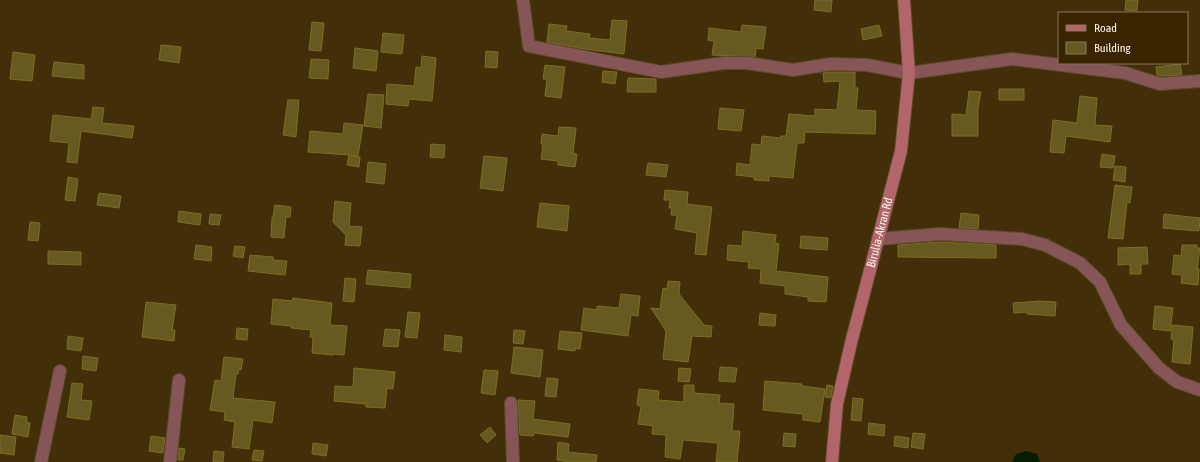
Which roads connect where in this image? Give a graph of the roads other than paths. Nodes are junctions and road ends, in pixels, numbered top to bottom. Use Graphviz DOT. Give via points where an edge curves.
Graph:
graph roads {
  1 [pos="523,0"];
  2 [pos="904,0"];
  3 [pos="909,73"];
  4 [pos="1200,81"];
  5 [pos="878,240"];
  6 [pos="60,371"];
  7 [pos="179,380"];
  8 [pos="1200,390"];
  9 [pos="511,403"];
  10 [pos="41,462"];
  11 [pos="170,462"];
  12 [pos="513,462"];
  13 [pos="832,462"];
  1 -- 3 [label="street" via="529,46 661,72 747,63 793,70 831,64 867,65"];
  2 -- 3 [label="street, Birulia-Akran Rd"];
  3 -- 4 [label="street" via="1012,59 1125,73 1160,84"];
  3 -- 5 [label="street, Birulia-Akran Rd" via="902,150"];
  5 -- 8 [label="street" via="940,234 1022,239 1045,245 1080,262 1100,282 1121,325 1159,368 1177,382"];
  5 -- 13 [label="street, Birulia-Akran Rd" via="837,404"];
  6 -- 10 [label="street"];
  7 -- 11 [label="street"];
  9 -- 12 [label="street"];
}
